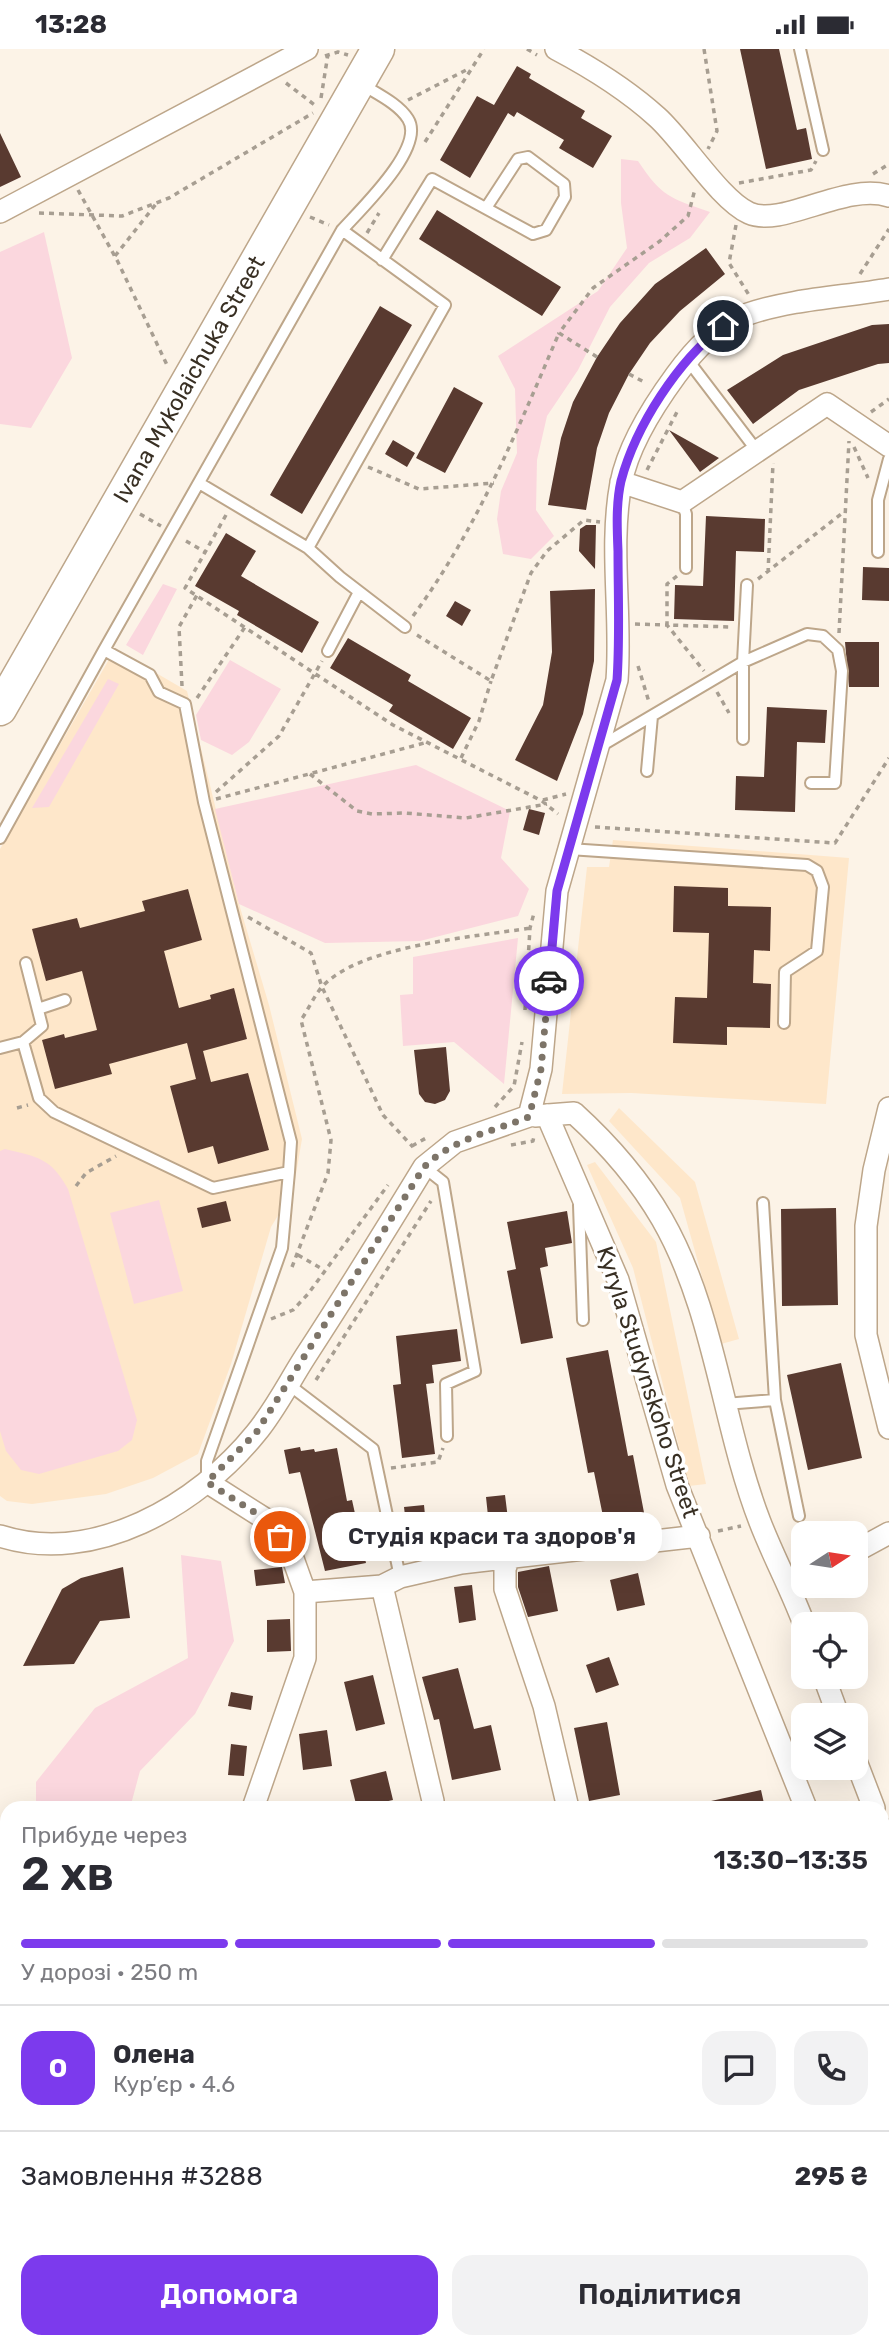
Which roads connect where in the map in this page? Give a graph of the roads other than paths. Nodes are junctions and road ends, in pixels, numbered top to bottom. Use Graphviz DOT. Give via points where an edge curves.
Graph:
graph roads {
  1 [pos="307,49"];
  2 [pos="556,49"];
  3 [pos="800,49"];
  4 [pos="375,50"];
  5 [pos="358,81"];
  6 [pos="823,150"];
  7 [pos="889,196"];
  8 [pos="486,208"];
  9 [pos="0,212"];
  10 [pos="342,230"];
  11 [pos="382,260"];
  12 [pos="889,289"];
  13 [pos="687,359"];
  14 [pos="751,443"];
  15 [pos="889,446"];
  16 [pos="889,459"];
  17 [pos="199,483"];
  18 [pos="630,485"];
  19 [pos="682,502"];
  20 [pos="308,548"];
  21 [pos="878,552"];
  22 [pos="687,568"];
  23 [pos="747,585"];
  24 [pos="359,592"];
  25 [pos="404,627"];
  26 [pos="104,650"];
  27 [pos="328,651"];
  28 [pos="743,662"];
  29 [pos="0,709"];
  30 [pos="651,711"];
  31 [pos="743,739"];
  32 [pos="599,747"];
  33 [pos="647,771"];
  34 [pos="811,783"];
  35 [pos="0,838"];
  36 [pos="569,849"];
  37 [pos="26,963"];
  38 [pos="65,1000"];
  39 [pos="38,1009"];
  40 [pos="784,1023"];
  41 [pos="23,1042"];
  42 [pos="0,1048"];
  43 [pos="889,1108"];
  44 [pos="538,1116"];
  45 [pos="422,1160"];
  46 [pos="881,1169"];
  47 [pos="289,1172"];
  48 [pos="579,1188"];
  49 [pos="762,1203"];
  50 [pos="583,1320"];
  51 [pos="288,1384"];
  52 [pos="775,1401"];
  53 [pos="725,1404"];
  54 [pos="889,1428"];
  55 [pos="447,1436"];
  56 [pos="207,1482"];
  57 [pos="799,1516"];
  58 [pos="889,1532"];
  59 [pos="0,1536"];
  60 [pos="699,1536"];
  61 [pos="868,1544"];
  62 [pos="509,1557"];
  63 [pos="791,1567"];
  64 [pos="391,1581"];
  65 [pos="305,1592"];
  66 [pos="863,1780"];
  67 [pos="255,1801"];
  68 [pos="433,1801"];
  69 [pos="566,1801"];
  70 [pos="803,1801"];
  71 [pos="871,1801"];
  1 -- 9 [label="street"];
  2 -- 7 [label="street" via="616,84 658,117 734,203 750,214 768,215 859,194"];
  3 -- 6 [label="lane"];
  4 -- 5 [label="street, Ivana Mykolaichuka Street"];
  5 -- 10 [label="lane" via="396,106 413,132 411,144 381,187"];
  5 -- 29 [label="street, Ivana Mykolaichuka Street"];
  8 -- 8 [label="lane" via="533,234 546,230 565,197 564,184 528,157 518,159"];
  8 -- 11 [label="lane" via="432,179"];
  10 -- 11 [label="lane"];
  10 -- 17 [label="lane"];
  11 -- 20 [label="lane" via="445,305"];
  12 -- 13 [label="street" via="746,314 723,326"];
  13 -- 14 [label="lane"];
  13 -- 18 [label="street" via="662,393 633,449"];
  15 -- 19 [label="street" via="827,404"];
  16 -- 21 [label="lane" via="878,500"];
  17 -- 20 [label="lane"];
  17 -- 26 [label="lane"];
  18 -- 19 [label="street"];
  18 -- 32 [label="street" via="617,522 617,680"];
  19 -- 22 [label="lane"];
  20 -- 24 [label="lane"];
  23 -- 28 [label="lane"];
  24 -- 25 [label="lane"];
  24 -- 27 [label="lane"];
  26 -- 35 [label="lane"];
  26 -- 47 [label="lane" via="150,675 159,692 185,704 204,802 291,1142"];
  28 -- 30 [label="lane"];
  28 -- 31 [label="lane"];
  28 -- 34 [label="lane" via="807,634 823,636 838,650 842,671 835,783"];
  30 -- 32 [label="lane"];
  30 -- 33 [label="lane"];
  32 -- 36 [label="street"];
  36 -- 40 [label="lane" via="807,865 817,871 823,887 817,951 785,972"];
  36 -- 44 [label="street" via="557,891"];
  37 -- 39 [label="lane"];
  38 -- 39 [label="lane"];
  39 -- 41 [label="lane" via="42,1026"];
  41 -- 42 [label="lane"];
  41 -- 47 [label="lane" via="39,1098 54,1112 213,1188"];
  43 -- 46 [label="street"];
  44 -- 45 [label="street" via="455,1142"];
  44 -- 48 [label="street, Kyryla Studynskoho Street"];
  44 -- 53 [label="street" via="574,1113 593,1130 663,1220 692,1287"];
  45 -- 51 [label="street"];
  45 -- 55 [label="lane" via="443,1182 475,1371 446,1384"];
  46 -- 54 [label="street" via="866,1226 866,1335"];
  47 -- 56 [label="lane" via="282,1248 207,1461"];
  48 -- 50 [label="lane"];
  48 -- 60 [label="street, Kyryla Studynskoho Street" via="618,1280 677,1485"];
  49 -- 52 [label="lane"];
  51 -- 56 [label="street" via="256,1433"];
  51 -- 64 [label="lane" via="373,1449"];
  52 -- 53 [label="lane"];
  52 -- 57 [label="lane"];
  53 -- 63 [label="street" via="760,1522"];
  56 -- 59 [label="street" via="155,1517 102,1536 52,1545"];
  56 -- 65 [label="street" via="270,1522 291,1553"];
  58 -- 61 [label="street"];
  60 -- 62 [label="street"];
  60 -- 70 [label="street, Kyryla Studynskoho Street"];
  62 -- 64 [label="street" via="461,1563"];
  62 -- 69 [label="street" via="505,1589 544,1706"];
  64 -- 65 [label="street"];
  64 -- 68 [label="street"];
  65 -- 67 [label="street" via="305,1658"];
  66 -- 71 [label="street"];
}
